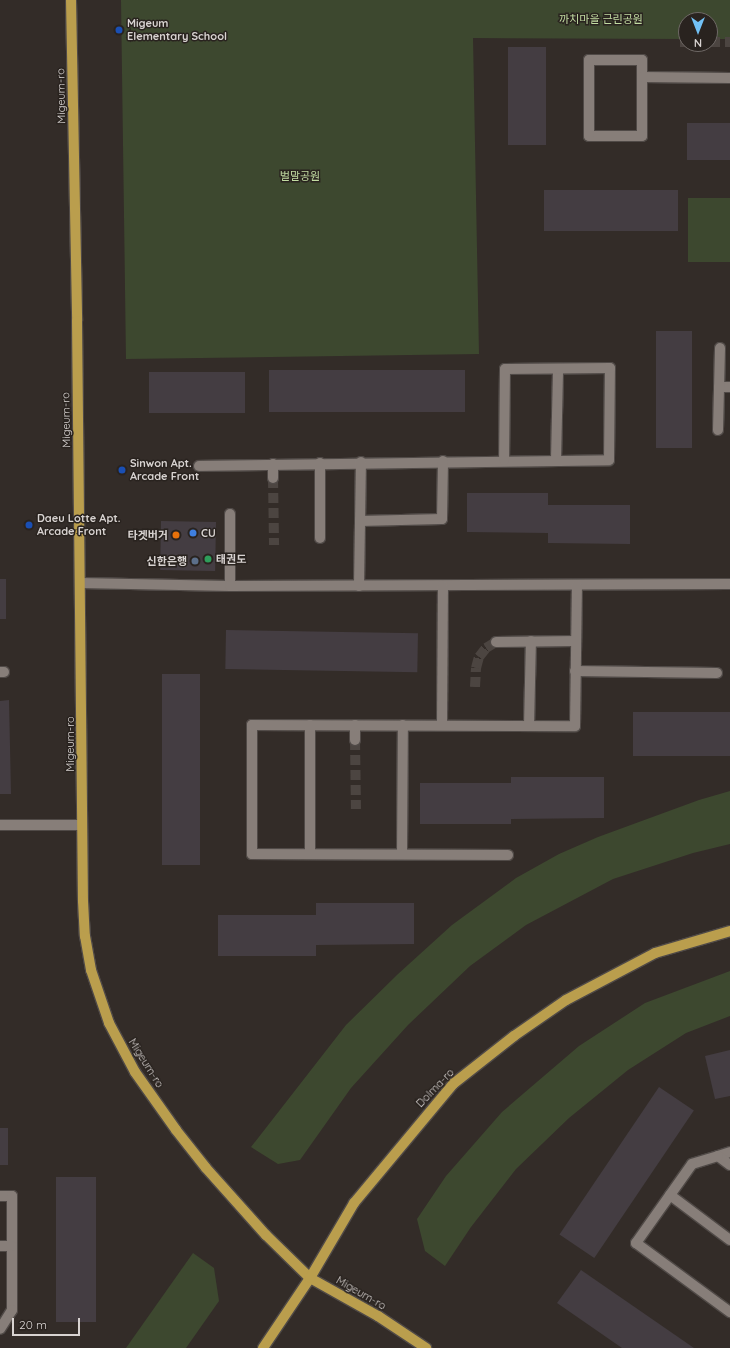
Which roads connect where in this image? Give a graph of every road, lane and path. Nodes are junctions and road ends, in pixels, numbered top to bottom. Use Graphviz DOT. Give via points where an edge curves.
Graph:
graph roads {
  1 [pos="71,0"];
  2 [pos="642,77"];
  3 [pos="730,78"];
  4 [pos="720,348"];
  5 [pos="558,369"];
  6 [pos="719,387"];
  7 [pos="730,387"];
  8 [pos="718,430"];
  9 [pos="504,460"];
  10 [pos="556,460"];
  11 [pos="443,461"];
  12 [pos="361,462"];
  13 [pos="273,464"];
  14 [pos="320,464"];
  15 [pos="199,466"];
  16 [pos="273,478"];
  17 [pos="230,514"];
  18 [pos="360,521"];
  19 [pos="320,538"];
  20 [pos="80,583"];
  21 [pos="730,584"];
  22 [pos="577,585"];
  23 [pos="230,586"];
  24 [pos="359,586"];
  25 [pos="443,586"];
  26 [pos="531,641"];
  27 [pos="576,641"];
  28 [pos="496,642"];
  29 [pos="575,671"];
  30 [pos="717,673"];
  31 [pos="310,725"];
  32 [pos="355,725"];
  33 [pos="402,725"];
  34 [pos="442,725"];
  35 [pos="529,726"];
  36 [pos="355,740"];
  37 [pos="0,825"];
  38 [pos="82,825"];
  39 [pos="310,854"];
  40 [pos="402,854"];
  41 [pos="508,855"];
  42 [pos="730,931"];
  43 [pos="730,1152"];
  44 [pos="718,1156"];
  45 [pos="730,1165"];
  46 [pos="670,1195"];
  47 [pos="0,1196"];
  48 [pos="730,1240"];
  49 [pos="0,1246"];
  50 [pos="12,1246"];
  51 [pos="310,1278"];
  52 [pos="730,1312"];
  53 [pos="0,1329"];
  54 [pos="263,1348"];
  55 [pos="426,1348"];
  1 -- 20 [label="main road, Migeum-ro"];
  2 -- 2 [label="street" via="642,60 589,60 589,136 642,136"];
  2 -- 3 [label="street"];
  4 -- 6 [label="street"];
  5 -- 9 [label="street" via="505,369"];
  5 -- 10 [label="street"];
  5 -- 10 [label="street" via="610,368 609,460"];
  6 -- 7 [label="street"];
  6 -- 8 [label="street"];
  9 -- 10 [label="street"];
  9 -- 11 [label="street"];
  11 -- 12 [label="street"];
  11 -- 18 [label="street" via="442,519"];
  12 -- 14 [label="street"];
  12 -- 18 [label="street"];
  13 -- 14 [label="street"];
  13 -- 15 [label="street"];
  13 -- 16 [label="street"];
  14 -- 19 [label="street"];
  17 -- 23 [label="street"];
  18 -- 24 [label="street"];
  20 -- 23 [label="street"];
  20 -- 38 [label="main road, Migeum-ro"];
  21 -- 22 [label="street"];
  22 -- 25 [label="street"];
  22 -- 27 [label="street"];
  23 -- 24 [label="street"];
  24 -- 25 [label="street"];
  25 -- 34 [label="street"];
  26 -- 27 [label="street"];
  26 -- 28 [label="street"];
  26 -- 35 [label="street"];
  27 -- 29 [label="street"];
  29 -- 30 [label="street"];
  29 -- 35 [label="street" via="575,726"];
  31 -- 32 [label="street"];
  31 -- 39 [label="street"];
  31 -- 39 [label="street" via="252,725 252,854"];
  32 -- 33 [label="street"];
  32 -- 36 [label="street"];
  33 -- 34 [label="street"];
  33 -- 40 [label="street"];
  34 -- 35 [label="street"];
  37 -- 38 [label="street"];
  38 -- 51 [label="main road, Migeum-ro" via="85,936 91,970 109,1023 135,1072 176,1130 206,1168"];
  39 -- 40 [label="street"];
  40 -- 41 [label="street"];
  42 -- 51 [label="main road, Dolma-ro" via="655,953 566,1000 514,1036 453,1084 354,1203"];
  43 -- 44 [label="street"];
  44 -- 45 [label="street"];
  44 -- 46 [label="street" via="692,1164"];
  46 -- 48 [label="street"];
  46 -- 52 [label="street" via="636,1243"];
  47 -- 50 [label="street" via="12,1196"];
  49 -- 50 [label="street"];
  50 -- 53 [label="street" via="12,1310"];
  51 -- 54 [label="main road, Dolma-ro"];
  51 -- 55 [label="main road, Migeum-ro" via="378,1316"];
}
